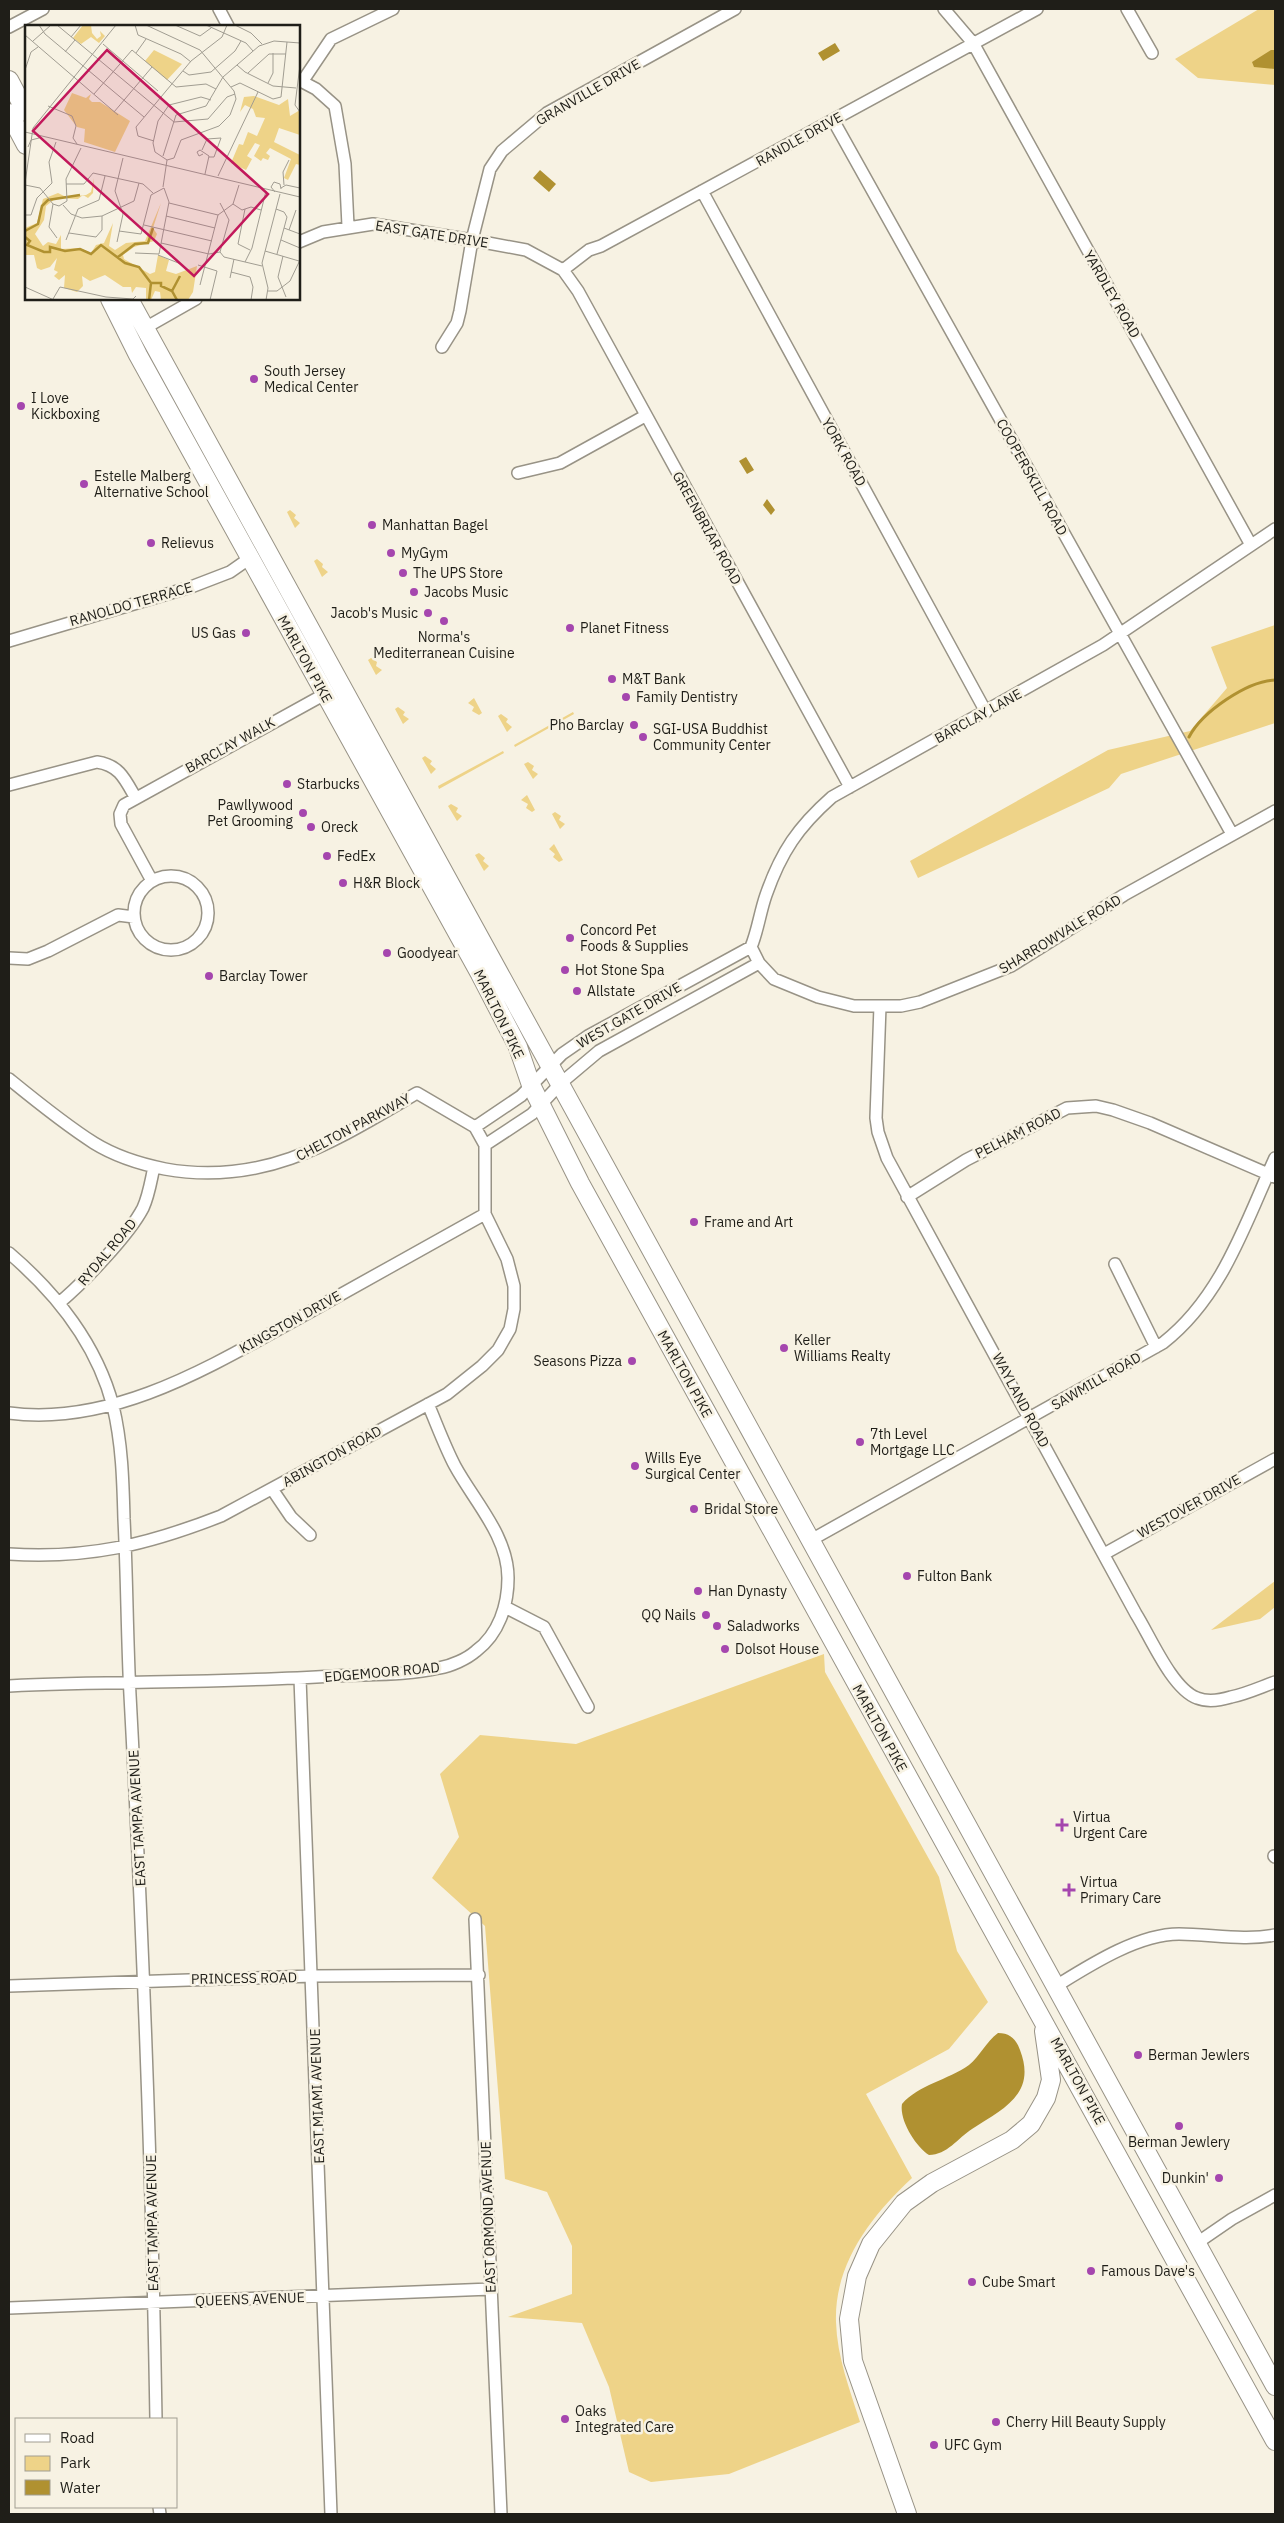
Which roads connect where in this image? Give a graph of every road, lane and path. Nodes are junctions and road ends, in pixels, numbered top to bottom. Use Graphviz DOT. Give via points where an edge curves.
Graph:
graph roads {
  1 [pos="43,9"];
  2 [pos="219,9"];
  3 [pos="393,9"];
  4 [pos="735,9"];
  5 [pos="944,9"];
  6 [pos="1037,9"];
  7 [pos="1127,9"];
  8 [pos="227,25"];
  9 [pos="9,27"];
  10 [pos="973,43"];
  11 [pos="1152,53"];
  12 [pos="9,80"];
  13 [pos="301,81"];
  14 [pos="25,110"];
  15 [pos="9,113"];
  16 [pos="833,120"];
  17 [pos="25,143"];
  18 [pos="702,191"];
  19 [pos="348,226"];
  20 [pos="472,240"];
  21 [pos="300,242"];
  22 [pos="563,270"];
  23 [pos="111,300"];
  24 [pos="130,300"];
  25 [pos="194,300"];
  26 [pos="145,328"];
  27 [pos="442,347"];
  28 [pos="138,354"];
  29 [pos="645,416"];
  30 [pos="518,473"];
  31 [pos="251,522"];
  32 [pos="1275,530"];
  33 [pos="1251,546"];
  34 [pos="250,558"];
  35 [pos="1120,633"];
  36 [pos="9,641"];
  37 [pos="325,694"];
  38 [pos="986,712"];
  39 [pos="9,785"];
  40 [pos="850,787"];
  41 [pos="135,797"];
  42 [pos="1275,811"];
  43 [pos="1232,834"];
  44 [pos="152,881"];
  45 [pos="134,918"];
  46 [pos="755,955"];
  47 [pos="9,958"];
  48 [pos="880,1006"];
  49 [pos="541,1076"];
  50 [pos="9,1079"];
  51 [pos="551,1094"];
  52 [pos="480,1136"];
  53 [pos="1275,1158"];
  54 [pos="154,1167"];
  55 [pos="1272,1176"];
  56 [pos="907,1197"];
  57 [pos="485,1214"];
  58 [pos="9,1253"];
  59 [pos="1115,1264"];
  60 [pos="59,1303"];
  61 [pos="1156,1347"];
  62 [pos="112,1404"];
  63 [pos="428,1404"];
  64 [pos="9,1413"];
  65 [pos="1030,1418"];
  66 [pos="1275,1459"];
  67 [pos="272,1489"];
  68 [pos="310,1535"];
  69 [pos="811,1540"];
  70 [pos="126,1547"];
  71 [pos="9,1554"];
  72 [pos="1104,1554"];
  73 [pos="505,1607"];
  74 [pos="300,1678"];
  75 [pos="129,1681"];
  76 [pos="1275,1682"];
  77 [pos="9,1686"];
  78 [pos="588,1707"];
  79 [pos="475,1919"];
  80 [pos="1275,1935"];
  81 [pos="479,1975"];
  82 [pos="312,1976"];
  83 [pos="145,1980"];
  84 [pos="9,1986"];
  85 [pos="1056,1986"];
  86 [pos="1040,2013"];
  87 [pos="1275,2195"];
  88 [pos="1197,2243"];
  89 [pos="491,2289"];
  90 [pos="324,2296"];
  91 [pos="154,2303"];
  92 [pos="9,2308"];
  93 [pos="1275,2386"];
  94 [pos="156,2418"];
  95 [pos="1275,2441"];
  96 [pos="331,2514"];
  97 [pos="501,2514"];
  98 [pos="906,2514"];
  1 -- 9 [label="street"];
  2 -- 8 [label="street"];
  3 -- 13 [label="street" via="332,39"];
  4 -- 20 [label="street, GRANVILLE DRIVE" via="547,113 520,134 502,151 490,169"];
  5 -- 10 [label="street"];
  6 -- 10 [label="street, RANDLE DRIVE"];
  7 -- 11 [label="street"];
  10 -- 16 [label="street, RANDLE DRIVE"];
  10 -- 33 [label="street, YARDLEY ROAD"];
  12 -- 14 [label="highway"];
  13 -- 19 [label="street" via="335,106 345,164"];
  15 -- 17 [label="highway"];
  16 -- 18 [label="street, RANDLE DRIVE"];
  16 -- 35 [label="street, COOPERSKILL ROAD"];
  18 -- 22 [label="street, RANDLE DRIVE" via="589,250"];
  18 -- 38 [label="street, YORK ROAD"];
  19 -- 20 [label="street, EAST GATE DRIVE" via="373,224"];
  19 -- 21 [label="street, EAST GATE DRIVE"];
  20 -- 22 [label="street, EAST GATE DRIVE" via="526,250"];
  20 -- 27 [label="street, GRANVILLE DRIVE" via="460,311"];
  22 -- 29 [label="street, GREENBRIAR ROAD" via="578,291"];
  23 -- 28 [label="highway, MARLTON PIKE"];
  24 -- 26 [label="highway, MARLTON PIKE"];
  25 -- 26 [label="street"];
  26 -- 31 [label="highway, MARLTON PIKE"];
  28 -- 31 [label="highway" via="170,397 234,514 243,522"];
  28 -- 34 [label="highway, MARLTON PIKE"];
  29 -- 30 [label="street" via="560,463"];
  29 -- 40 [label="street, GREENBRIAR ROAD"];
  31 -- 49 [label="highway, MARLTON PIKE"];
  32 -- 33 [label="street, BARCLAY LANE"];
  33 -- 35 [label="street, BARCLAY LANE"];
  34 -- 36 [label="street, RANOLDO TERRACE" via="230,572 191,587"];
  34 -- 37 [label="highway, MARLTON PIKE"];
  35 -- 38 [label="street, BARCLAY LANE"];
  35 -- 43 [label="street, COOPERSKILL ROAD"];
  37 -- 41 [label="street, BARCLAY WALK"];
  37 -- 49 [label="highway, MARLTON PIKE" via="518,1047"];
  38 -- 40 [label="street, BARCLAY LANE"];
  39 -- 41 [label="street" via="96,762 122,773"];
  40 -- 46 [label="street, BARCLAY LANE" via="832,797 806,820 788,845 766,896"];
  41 -- 44 [label="street, BARCLAY WALK" via="123,806 120,821"];
  42 -- 43 [label="street, SHARROWVALE ROAD"];
  43 -- 48 [label="street, SHARROWVALE ROAD" via="1124,895 1011,966 920,1002"];
  44 -- 45 [label="street" via="138,897"];
  44 -- 45 [label="street" via="174,876 188,880 198,889 204,896 208,911 204,930 195,942 186,947 167,950 145,940"];
  45 -- 47 [label="street" via="118,915 28,959"];
  46 -- 48 [label="street, SHARROWVALE ROAD" via="774,979 801,992 854,1006"];
  46 -- 49 [label="street, WEST GATE DRIVE" via="588,1036 562,1054"];
  46 -- 51 [label="street, WEST GATE DRIVE" via="599,1051"];
  48 -- 56 [label="street, WAYLAND ROAD" via="876,1118 887,1158"];
  49 -- 51 [label="highway, MARLTON PIKE"];
  49 -- 51 [label="highway, MARLTON PIKE"];
  49 -- 52 [label="street"];
  50 -- 54 [label="street, CHELTON PARKWAY" via="94,1143"];
  51 -- 52 [label="street" via="532,1114"];
  51 -- 69 [label="highway, MARLTON PIKE"];
  51 -- 86 [label="highway, MARLTON PIKE" via="580,1183 1025,1992"];
  52 -- 54 [label="street, CHELTON PARKWAY" via="417,1093 330,1142 277,1164 224,1173"];
  52 -- 57 [label="street"];
  53 -- 55 [label="street, SAWMILL ROAD"];
  54 -- 60 [label="street, RYDAL ROAD" via="139,1214 80,1284"];
  55 -- 56 [label="street, PELHAM ROAD" via="1150,1123 1113,1110 1082,1106 1067,1108 966,1160"];
  55 -- 61 [label="street, SAWMILL ROAD" via="1209,1296 1180,1330"];
  56 -- 65 [label="street, WAYLAND ROAD"];
  57 -- 62 [label="street, KINGSTON DRIVE" via="210,1367 148,1394"];
  57 -- 63 [label="street, ABINGTON ROAD" via="508,1259 514,1286 510,1329 498,1350 482,1366 447,1394"];
  58 -- 60 [label="street, EAST TAMPA AVENUE"];
  59 -- 61 [label="street"];
  60 -- 62 [label="street, EAST TAMPA AVENUE" via="83,1338 104,1378"];
  61 -- 65 [label="street, SAWMILL ROAD"];
  62 -- 64 [label="street, KINGSTON DRIVE" via="80,1412 31,1416"];
  62 -- 70 [label="street, EAST TAMPA AVENUE" via="121,1445"];
  63 -- 67 [label="street, ABINGTON ROAD"];
  63 -- 73 [label="street, EDGEMOOR ROAD" via="455,1466 504,1552 508,1576"];
  65 -- 69 [label="street, SAWMILL ROAD"];
  65 -- 72 [label="street, WAYLAND ROAD"];
  66 -- 72 [label="street, WESTOVER DRIVE"];
  67 -- 68 [label="street" via="291,1517"];
  67 -- 70 [label="street, ABINGTON ROAD" via="221,1516"];
  69 -- 85 [label="highway, MARLTON PIKE"];
  70 -- 71 [label="street, ABINGTON ROAD" via="43,1556"];
  70 -- 75 [label="street, EAST TAMPA AVENUE"];
  72 -- 76 [label="street, WAYLAND ROAD" via="1175,1680 1186,1692 1212,1700 1232,1697"];
  73 -- 74 [label="street, EDGEMOOR ROAD" via="502,1618 476,1652 438,1669"];
  73 -- 78 [label="street" via="544,1628"];
  74 -- 75 [label="street, EDGEMOOR ROAD"];
  74 -- 82 [label="street, EAST MIAMI AVENUE"];
  75 -- 77 [label="street, EDGEMOOR ROAD"];
  75 -- 83 [label="street, EAST TAMPA AVENUE"];
  79 -- 81 [label="street, EAST ORMOND AVENUE"];
  80 -- 85 [label="street" via="1177,1934 1152,1937 1095,1962"];
  81 -- 82 [label="street, PRINCESS ROAD"];
  81 -- 89 [label="street, EAST ORMOND AVENUE"];
  82 -- 83 [label="street, PRINCESS ROAD"];
  82 -- 90 [label="street, EAST MIAMI AVENUE"];
  83 -- 84 [label="street, PRINCESS ROAD"];
  83 -- 91 [label="street, EAST TAMPA AVENUE"];
  85 -- 88 [label="highway, MARLTON PIKE"];
  86 -- 95 [label="highway, MARLTON PIKE"];
  86 -- 98 [label="highway" via="1051,2080 1039,2113 1012,2140 932,2183 904,2203 875,2238 857,2276 849,2319 853,2361"];
  87 -- 88 [label="street" via="1232,2218"];
  88 -- 93 [label="highway, MARLTON PIKE"];
  89 -- 90 [label="street, QUEENS AVENUE"];
  89 -- 97 [label="street, EAST ORMOND AVENUE"];
  90 -- 91 [label="street, QUEENS AVENUE"];
  90 -- 96 [label="street, EAST MIAMI AVENUE"];
  91 -- 92 [label="street, QUEENS AVENUE"];
  91 -- 94 [label="street, EAST TAMPA AVENUE"];
}
